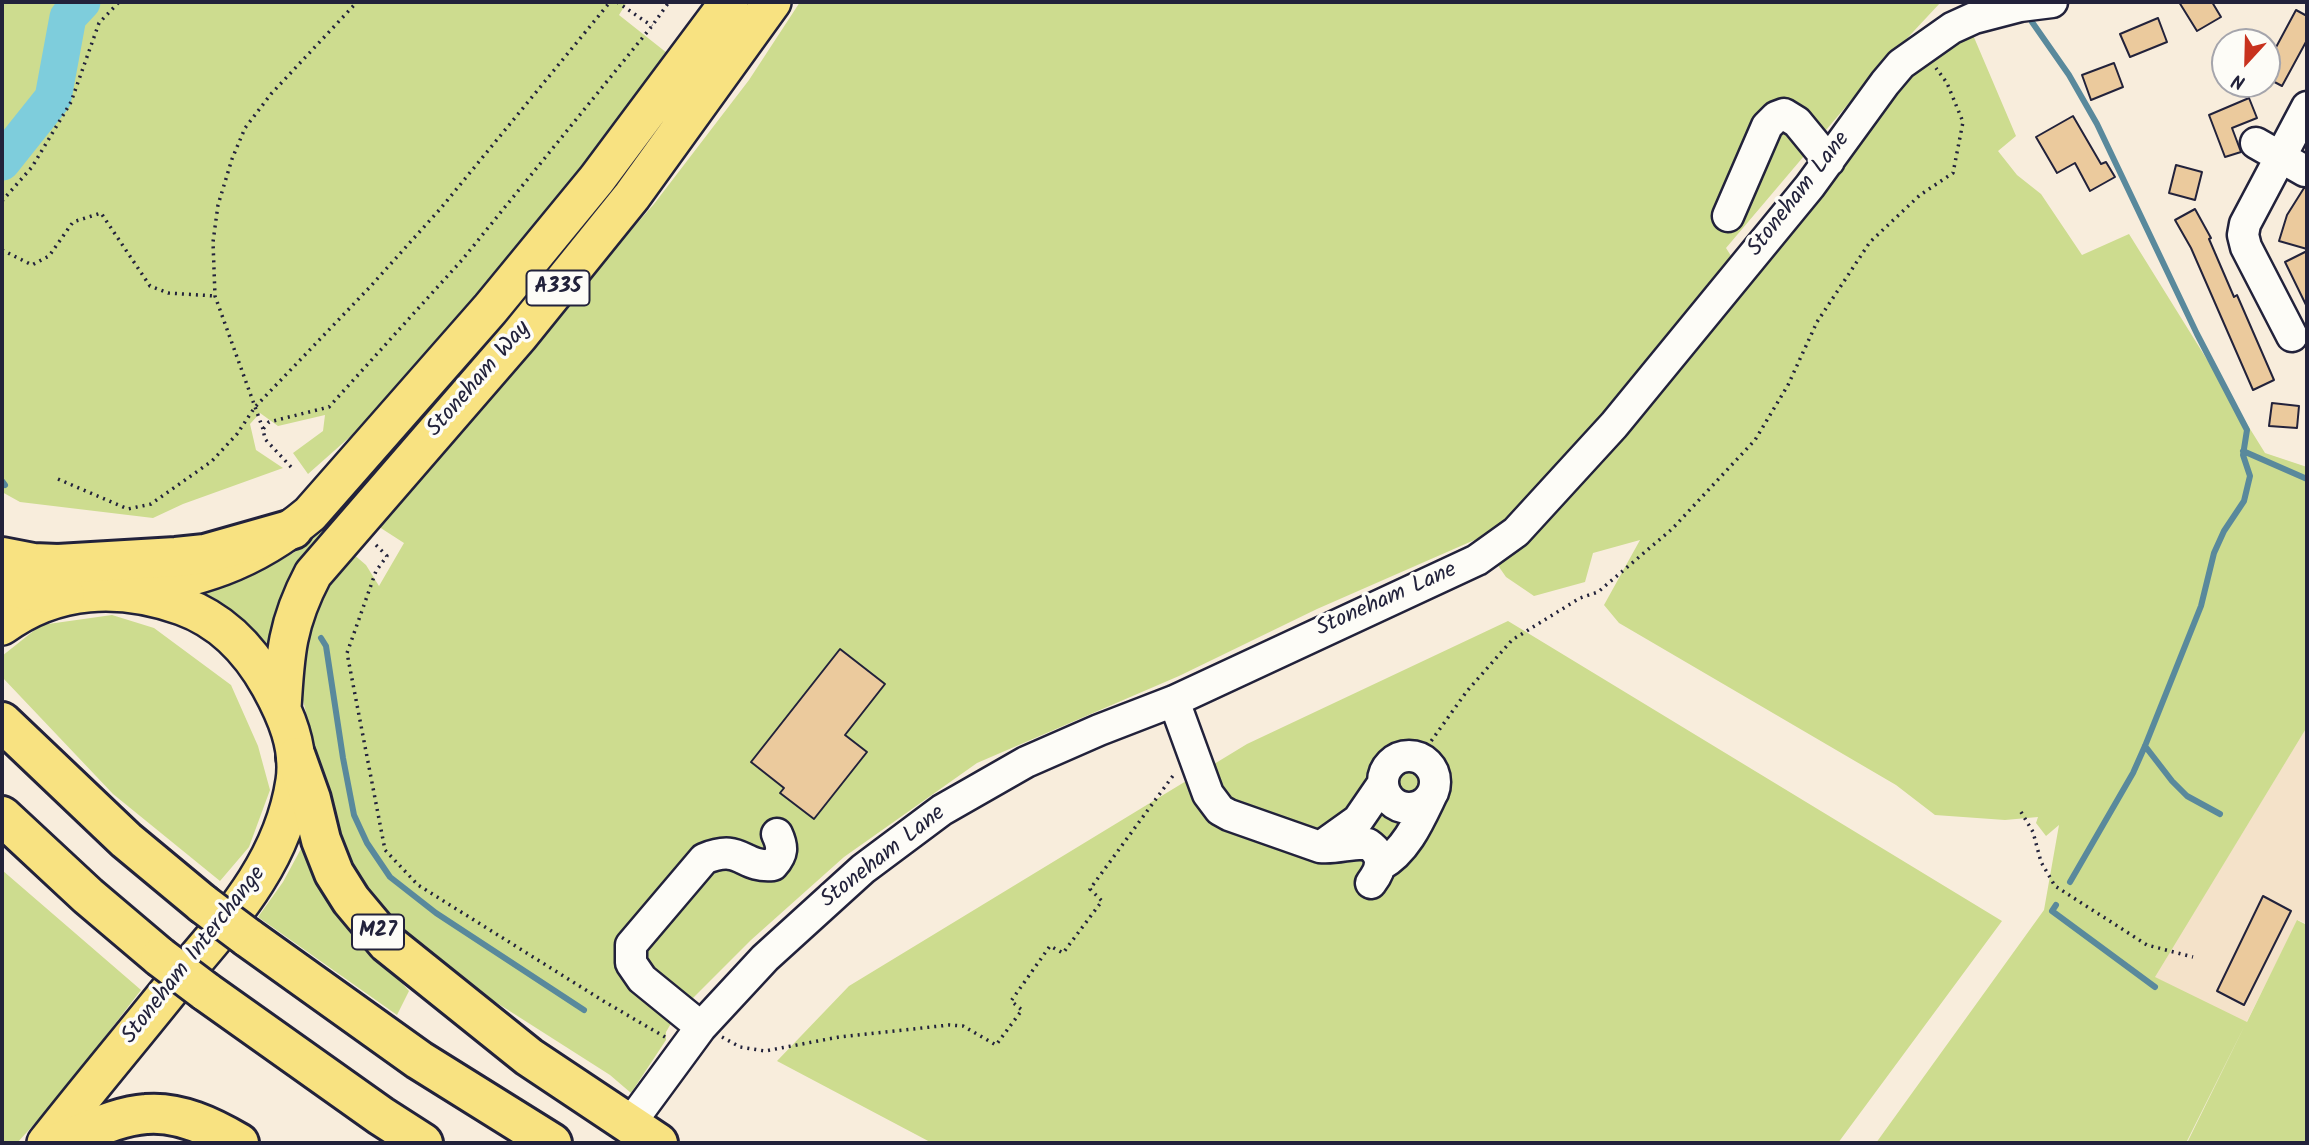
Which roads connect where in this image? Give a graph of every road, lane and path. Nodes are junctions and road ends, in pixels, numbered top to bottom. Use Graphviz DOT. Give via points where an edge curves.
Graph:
graph roads {
  1 [pos="119,2"];
  2 [pos="357,2"];
  3 [pos="610,2"];
  4 [pos="617,2"];
  5 [pos="669,2"];
  6 [pos="729,2"];
  7 [pos="772,2"];
  8 [pos="2052,2"];
  9 [pos="652,26"];
  10 [pos="1922,48"];
  11 [pos="2307,107"];
  12 [pos="1829,161"];
  13 [pos="2,201"];
  14 [pos="1728,216"];
  15 [pos="2,250"];
  16 [pos="215,296"];
  17 [pos="2292,336"];
  18 [pos="255,407"];
  19 [pos="263,429"];
  20 [pos="291,467"];
  21 [pos="58,479"];
  22 [pos="293,528"];
  23 [pos="387,556"];
  24 [pos="2,557"];
  25 [pos="2,583"];
  26 [pos="123,592"];
  27 [pos="65,595"];
  28 [pos="2,626"];
  29 [pos="1174,701"];
  30 [pos="282,708"];
  31 [pos="2,723"];
  32 [pos="1192,745"];
  33 [pos="296,757"];
  34 [pos="1419,758"];
  35 [pos="1382,785"];
  36 [pos="1431,796"];
  37 [pos="2021,812"];
  38 [pos="2,816"];
  39 [pos="777,834"];
  40 [pos="1320,847"];
  41 [pos="2193,957"];
  42 [pos="693,1038"];
  43 [pos="640,1110"];
  44 [pos="46,1143"];
  45 [pos="57,1143"];
  46 [pos="239,1143"];
  47 [pos="424,1143"];
  48 [pos="552,1143"];
  49 [pos="658,1143"];
  1 -- 13 [label="path" via="99,23 71,102 32,167"];
  2 -- 16 [label="path" via="245,128 218,205 213,242"];
  3 -- 18 [label="path" via="441,208"];
  4 -- 9 [label="path"];
  5 -- 9 [label="path"];
  6 -- 22 [label="main road, Stoneham Way / A335" via="597,178 500,297"];
  7 -- 30 [label="main road, Stoneham Way / A335" via="632,196 519,336 313,574 290,628"];
  8 -- 10 [label="street, Stoneham Lane" via="1974,18"];
  9 -- 19 [label="path" via="462,260 329,407 269,422"];
  10 -- 12 [label="street, Stoneham Lane" via="1885,83"];
  10 -- 34 [label="path" via="1947,83 1964,122 1953,173 1920,195 1870,242 1817,322 1788,385 1755,440 1672,529 1598,592 1580,598 1512,640 1467,691"];
  11 -- 17 [label="street" via="2245,223 2243,235"];
  12 -- 14 [label="street" via="1797,122 1784,114 1776,117 1767,126"];
  12 -- 29 [label="street, Stoneham Lane" via="1614,425 1516,532 1477,560"];
  15 -- 16 [label="path" via="32,265 49,256 74,222 101,213 150,286 168,293"];
  16 -- 18 [label="path"];
  18 -- 19 [label="path"];
  18 -- 21 [label="path" via="212,461 151,504 128,509"];
  19 -- 20 [label="path" via="265,439"];
  22 -- 24 [label="highway" via="205,554 176,557 58,564"];
  22 -- 26 [label="main road, Stoneham Way / A335" via="224,567"];
  23 -- 42 [label="path" via="376,571 347,653 385,850 418,885"];
  25 -- 27 [label="highway"];
  26 -- 27 [label="main road, Stoneham Interchange"];
  26 -- 30 [label="main road, Stoneham Interchange" via="195,611 220,626 243,646"];
  27 -- 28 [label="main road, Stoneham Interchange" via="32,607"];
  29 -- 32 [label="street"];
  29 -- 42 [label="street, Stoneham Lane" via="1026,761 942,810 863,869 765,958"];
  30 -- 33 [label="main road, Stoneham Interchange"];
  31 -- 48 [label="highway, bridge" via="116,831 203,904 419,1060"];
  32 -- 40 [label="street" via="1208,794 1220,810"];
  32 -- 42 [label="path" via="1090,889 1102,901 1063,953 1050,946 1011,1001 1022,1010 996,1045 963,1026 949,1025 839,1037 765,1051"];
  33 -- 44 [label="main road, Stoneham Interchange" via="290,804 268,865 243,902"];
  33 -- 49 [label="highway, M27" via="334,873 387,943 529,1057"];
  34 -- 35 [label="street" via="1393,760"];
  34 -- 36 [label="street" via="1433,770"];
  35 -- 36 [label="street" via="1389,799 1403,808 1419,806"];
  35 -- 40 [label="street" via="1358,820"];
  36 -- 40 [label="street" via="1410,835 1376,874 1380,856 1368,845"];
  37 -- 41 [label="path" via="2055,886 2147,945"];
  38 -- 47 [label="highway, bridge" via="160,957"];
  39 -- 42 [label="street" via="783,845 773,865 762,866 734,853 704,859 631,945 631,963"];
  42 -- 43 [label="street, Stoneham Lane"];
  45 -- 46 [label="highway" via="146,1114 198,1122"];
}
